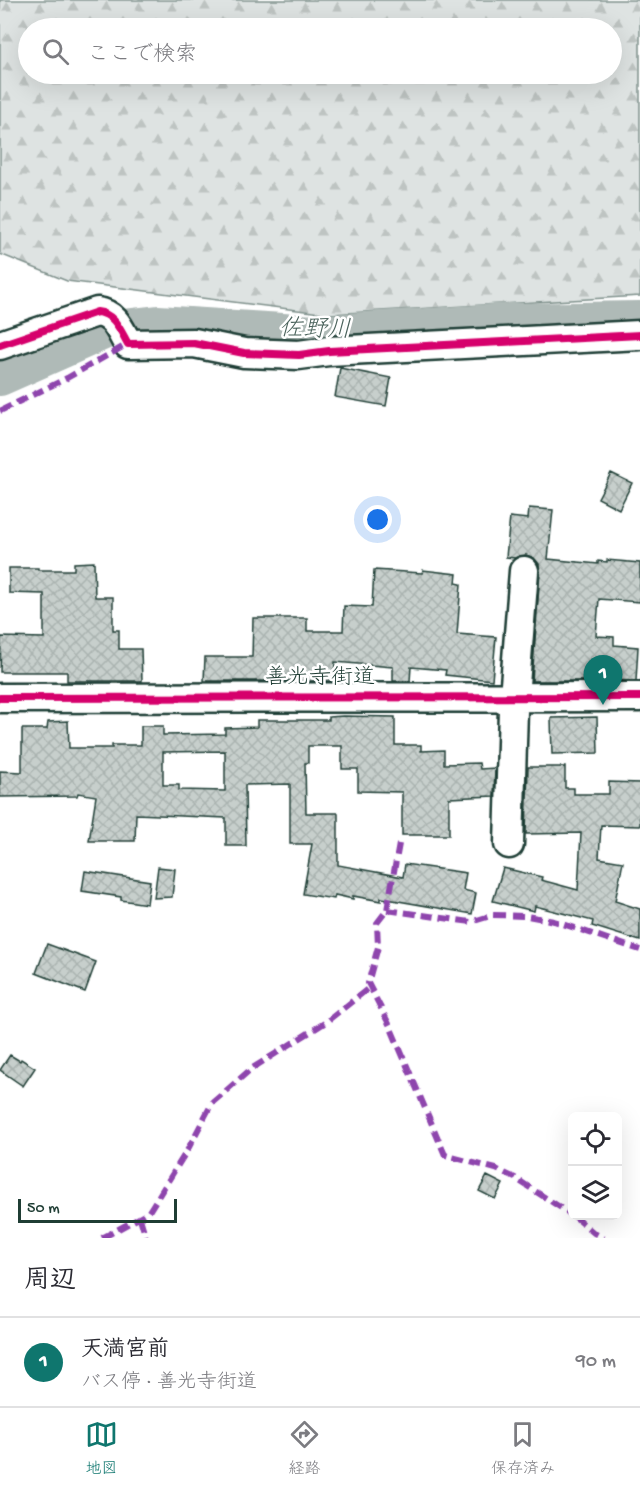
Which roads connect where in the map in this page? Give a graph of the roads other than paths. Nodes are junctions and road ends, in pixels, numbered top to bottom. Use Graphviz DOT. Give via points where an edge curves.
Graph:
graph roads {
  1 [pos="640,335"];
  2 [pos="0,345"];
  3 [pos="524,570"];
  4 [pos="515,696"];
  5 [pos="640,697"];
  6 [pos="0,698"];
  7 [pos="509,844"];
  1 -- 2 [label="street" via="299,355 244,353 194,343 128,344 113,319 97,312"];
  3 -- 4 [label="street"];
  4 -- 5 [label="street, 善光寺街道"];
  4 -- 6 [label="street, 善光寺街道"];
  4 -- 7 [label="street"];
}
